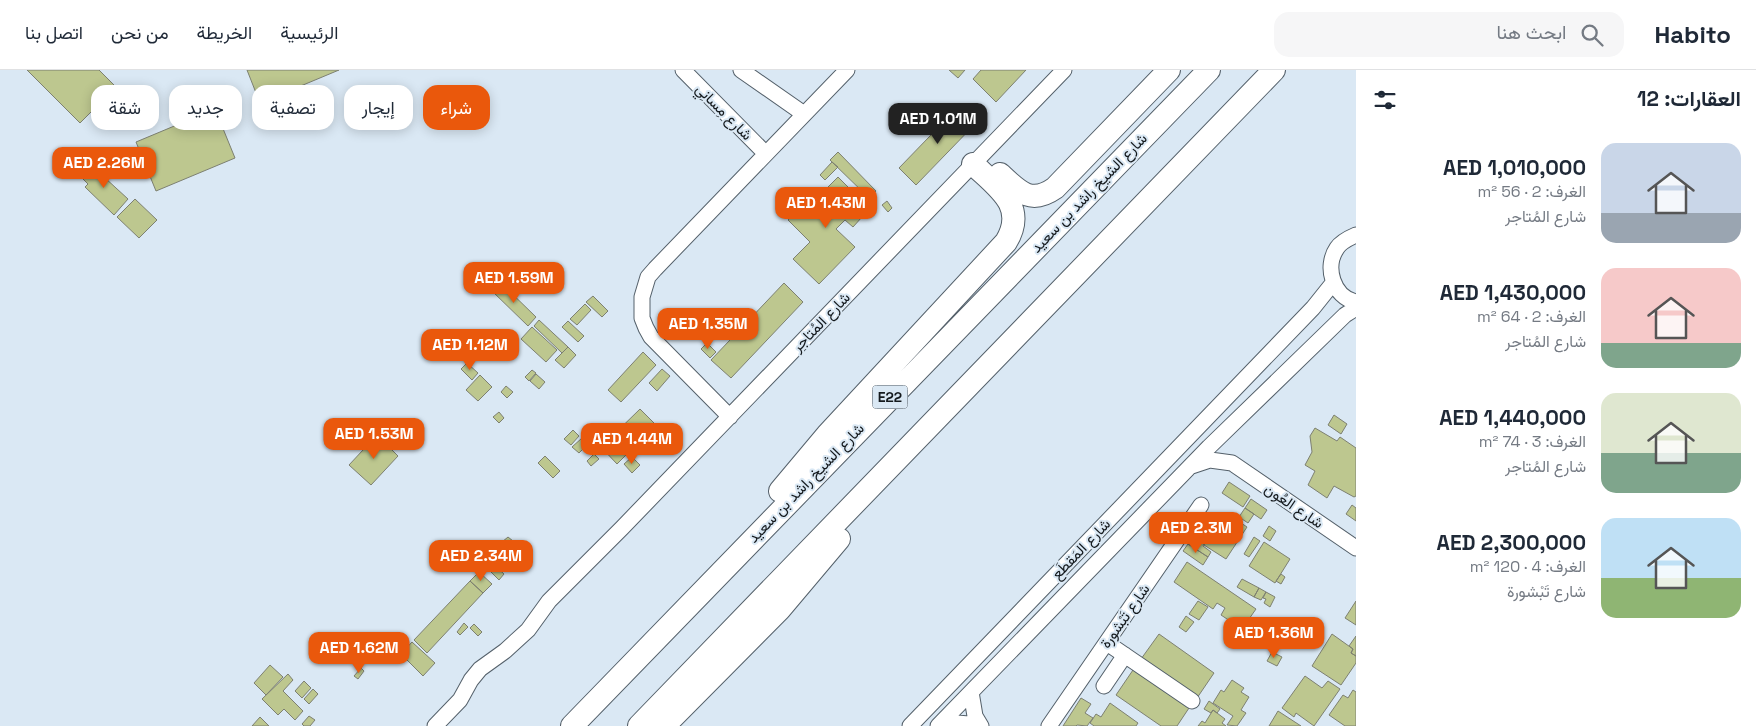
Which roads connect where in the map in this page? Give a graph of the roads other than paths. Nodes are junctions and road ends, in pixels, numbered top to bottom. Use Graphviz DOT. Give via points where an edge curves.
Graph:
graph roads {
  1 [pos="682,70"];
  2 [pos="741,70"];
  3 [pos="846,70"];
  4 [pos="1064,70"];
  5 [pos="1169,70"];
  6 [pos="1209,70"];
  7 [pos="1274,70"];
  8 [pos="804,114"];
  9 [pos="766,154"];
  10 [pos="978,160"];
  11 [pos="1356,235"];
  12 [pos="1333,283"];
  13 [pos="1356,302"];
  14 [pos="1356,308"];
  15 [pos="730,417"];
  16 [pos="1224,432"];
  17 [pos="1232,463"];
  18 [pos="1190,466"];
  19 [pos="887,470"];
  20 [pos="1201,505"];
  21 [pos="1356,548"];
  22 [pos="1073,558"];
  23 [pos="674,620"];
  24 [pos="1107,643"];
  25 [pos="649,646"];
  26 [pos="1125,655"];
  27 [pos="991,672"];
  28 [pos="1104,686"];
  29 [pos="972,692"];
  30 [pos="1192,701"];
  31 [pos="940,724"];
  32 [pos="435,726"];
  33 [pos="562,726"];
  34 [pos="572,726"];
  35 [pos="639,726"];
  36 [pos="664,726"];
  37 [pos="910,726"];
  38 [pos="981,726"];
  39 [pos="1049,726"];
  1 -- 9 [label="street, شارع مِسانِي"];
  2 -- 8 [label="street"];
  3 -- 8 [label="street"];
  4 -- 10 [label="street, شارع المُتاجر"];
  5 -- 10 [label="highway" via="1056,188 1046,194 1026,195"];
  6 -- 23 [label="highway, شارع الشيخ راشد بن سعيد / E22"];
  7 -- 19 [label="highway"];
  8 -- 9 [label="street"];
  9 -- 15 [label="street" via="655,268 642,297 642,318 651,337"];
  10 -- 15 [label="street, شارع المُتاجر"];
  10 -- 23 [label="highway" via="1011,204 1015,223 1012,233 827,435"];
  11 -- 12 [label="street" via="1337,247 1330,271"];
  12 -- 13 [label="street" via="1341,294"];
  12 -- 22 [label="street, شارع المَقطَع"];
  14 -- 16 [label="street, شارع المَقطَع"];
  15 -- 32 [label="street, شارع المُتاجر" via="549,601 528,630 480,669 460,700"];
  16 -- 17 [label="street" via="1224,446"];
  16 -- 18 [label="street, شارع المَقطَع"];
  17 -- 18 [label="street, شارع العُون" via="1210,460"];
  17 -- 21 [label="street, شارع العُون"];
  18 -- 27 [label="street, شارع المَقطَع"];
  19 -- 35 [label="highway"];
  19 -- 36 [label="highway" via="849,526 780,609"];
  20 -- 24 [label="street, شارع تَبْشورة"];
  22 -- 27 [label="street" via="1085,556 1088,564 1014,641"];
  22 -- 37 [label="street, شارع المَقطَع"];
  23 -- 25 [label="highway, شارع الشيخ راشد بن سعيد / E22"];
  24 -- 26 [label="street"];
  24 -- 39 [label="street, شارع تَبْشورة"];
  25 -- 33 [label="highway"];
  25 -- 34 [label="highway, شارع الشيخ راشد بن سعيد / E22"];
  26 -- 28 [label="street"];
  26 -- 30 [label="street"];
  27 -- 29 [label="street, شارع المَقطَع"];
  29 -- 31 [label="street, شارع المَقطَع"];
  29 -- 38 [label="street" via="973,707"];
  31 -- 38 [label="street"];
}
